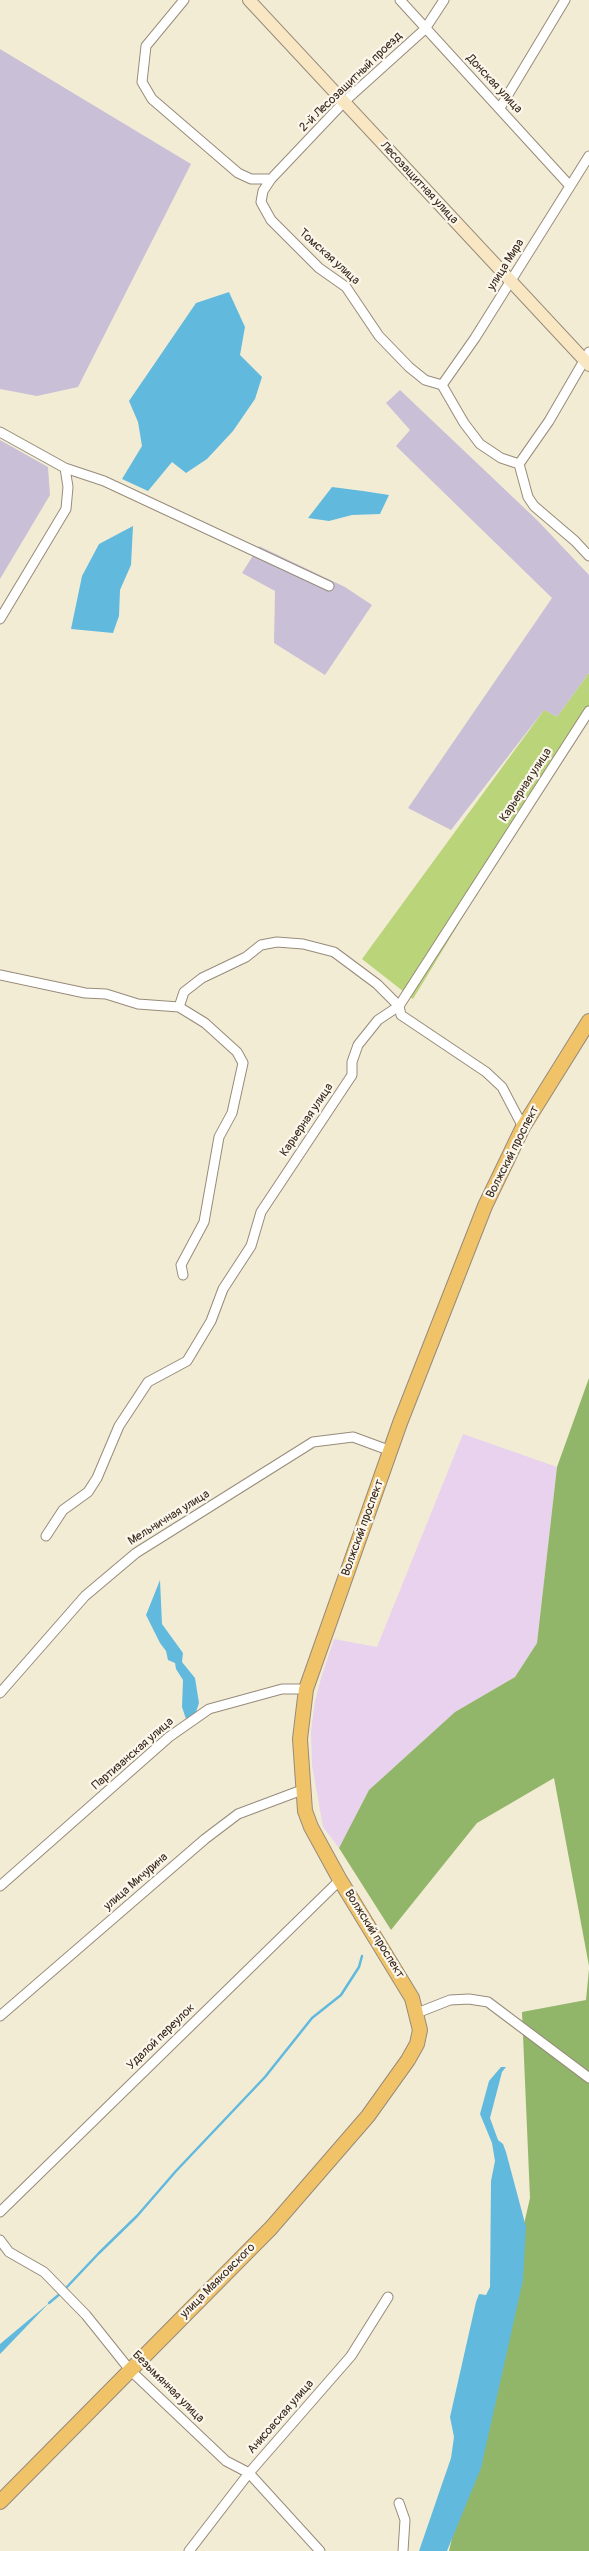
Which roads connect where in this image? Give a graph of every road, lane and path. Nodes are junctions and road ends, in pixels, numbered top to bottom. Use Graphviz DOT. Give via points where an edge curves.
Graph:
graph roads {
  1 [pos="184,0"];
  2 [pos="249,0"];
  3 [pos="400,0"];
  4 [pos="444,0"];
  5 [pos="565,0"];
  6 [pos="425,29"];
  7 [pos="344,102"];
  8 [pos="500,108"];
  9 [pos="589,156"];
  10 [pos="271,179"];
  11 [pos="570,186"];
  12 [pos="510,282"];
  13 [pos="587,359"];
  14 [pos="442,385"];
  15 [pos="0,432"];
  16 [pos="519,464"];
  17 [pos="65,468"];
  18 [pos="589,556"];
  19 [pos="329,586"];
  20 [pos="0,619"];
  21 [pos="589,711"];
  22 [pos="0,975"];
  23 [pos="399,1006"];
  24 [pos="179,1007"];
  25 [pos="589,1021"];
  26 [pos="523,1127"];
  27 [pos="182,1275"];
  28 [pos="391,1452"];
  29 [pos="46,1536"];
  30 [pos="306,1689"];
  31 [pos="0,1693"];
  32 [pos="302,1790"];
  33 [pos="340,1880"];
  34 [pos="0,1886"];
  35 [pos="417,2013"];
  36 [pos="0,2016"];
  37 [pos="417,2044"];
  38 [pos="589,2078"];
  39 [pos="0,2212"];
  40 [pos="0,2240"];
  41 [pos="388,2297"];
  42 [pos="130,2370"];
  43 [pos="248,2473"];
  44 [pos="0,2502"];
  45 [pos="399,2503"];
  46 [pos="314,2549"];
  47 [pos="190,2551"];
  48 [pos="403,2551"];
  1 -- 10 [label="street" via="146,46 142,82 152,99 238,173 251,179"];
  2 -- 7 [label="street, Лесозащитная улица"];
  3 -- 6 [label="street, Донская улица"];
  4 -- 6 [label="street, 2-й Лесозащитный проезд"];
  5 -- 8 [label="street"];
  6 -- 7 [label="street, 2-й Лесозащитный проезд"];
  6 -- 8 [label="street, Донская улица"];
  7 -- 10 [label="street, 2-й Лесозащитный проезд"];
  7 -- 12 [label="street, Лесозащитная улица"];
  8 -- 11 [label="street, Донская улица"];
  9 -- 11 [label="street, улица Мира"];
  10 -- 14 [label="street, Томская улица" via="263,191 261,202 271,220 319,268 346,287 379,336 409,367 425,380"];
  11 -- 12 [label="street, улица Мира"];
  12 -- 13 [label="street, Лесозащитная улица"];
  12 -- 14 [label="street, улица Мира"];
  13 -- 16 [label="street"];
  14 -- 16 [label="street" via="480,444 501,458"];
  15 -- 17 [label="street"];
  16 -- 18 [label="street" via="528,497 534,506"];
  17 -- 19 [label="street" via="128,492"];
  17 -- 20 [label="street" via="68,487 66,509"];
  21 -- 23 [label="street, Карьерная улица"];
  22 -- 24 [label="street" via="85,993 106,994 138,1004"];
  23 -- 24 [label="street" via="353,964 334,952 303,944 276,942 261,945 246,957 202,978 184,992"];
  23 -- 26 [label="street" via="401,1015 486,1072 502,1087"];
  23 -- 29 [label="street, Карьерная улица" via="378,1020 358,1045 352,1062 352,1075 261,1212 251,1246 223,1289 211,1321 187,1361 148,1382 119,1426 88,1492 64,1510"];
  24 -- 27 [label="street" via="205,1023 237,1052 243,1063 232,1113 219,1137 204,1222 182,1265"];
  25 -- 26 [label="main road, Волжский проспект"];
  26 -- 28 [label="main road, Волжский проспект" via="485,1206"];
  28 -- 30 [label="main road, Волжский проспект"];
  28 -- 31 [label="street, Мельничная улица" via="353,1437 313,1442 136,1553 86,1596"];
  30 -- 32 [label="main road, Волжский проспект" via="300,1739"];
  30 -- 34 [label="street, Партизанская улица" via="282,1689 209,1709 169,1737"];
  32 -- 33 [label="main road, Волжский проспект" via="311,1827"];
  32 -- 36 [label="street, улица Мичурина" via="238,1814 205,1838"];
  33 -- 35 [label="main road, Волжский проспект" via="400,1975"];
  33 -- 39 [label="street, Удалой переулок"];
  35 -- 37 [label="main road, Волжский проспект" via="420,2030"];
  35 -- 38 [label="street" via="450,2000 488,2002"];
  37 -- 42 [label="main road, улица Маяковского" via="368,2116 271,2228"];
  40 -- 42 [label="street, Безымянная улица" via="9,2252 44,2272 86,2315"];
  41 -- 43 [label="street, Анисовская улица" via="351,2356"];
  42 -- 43 [label="street, Безымянная улица" via="226,2461"];
  42 -- 44 [label="main road, улица Маяковского"];
  43 -- 46 [label="street, Безымянная улица"];
  43 -- 47 [label="street, Анисовская улица"];
  45 -- 48 [label="street" via="405,2520"];
}
